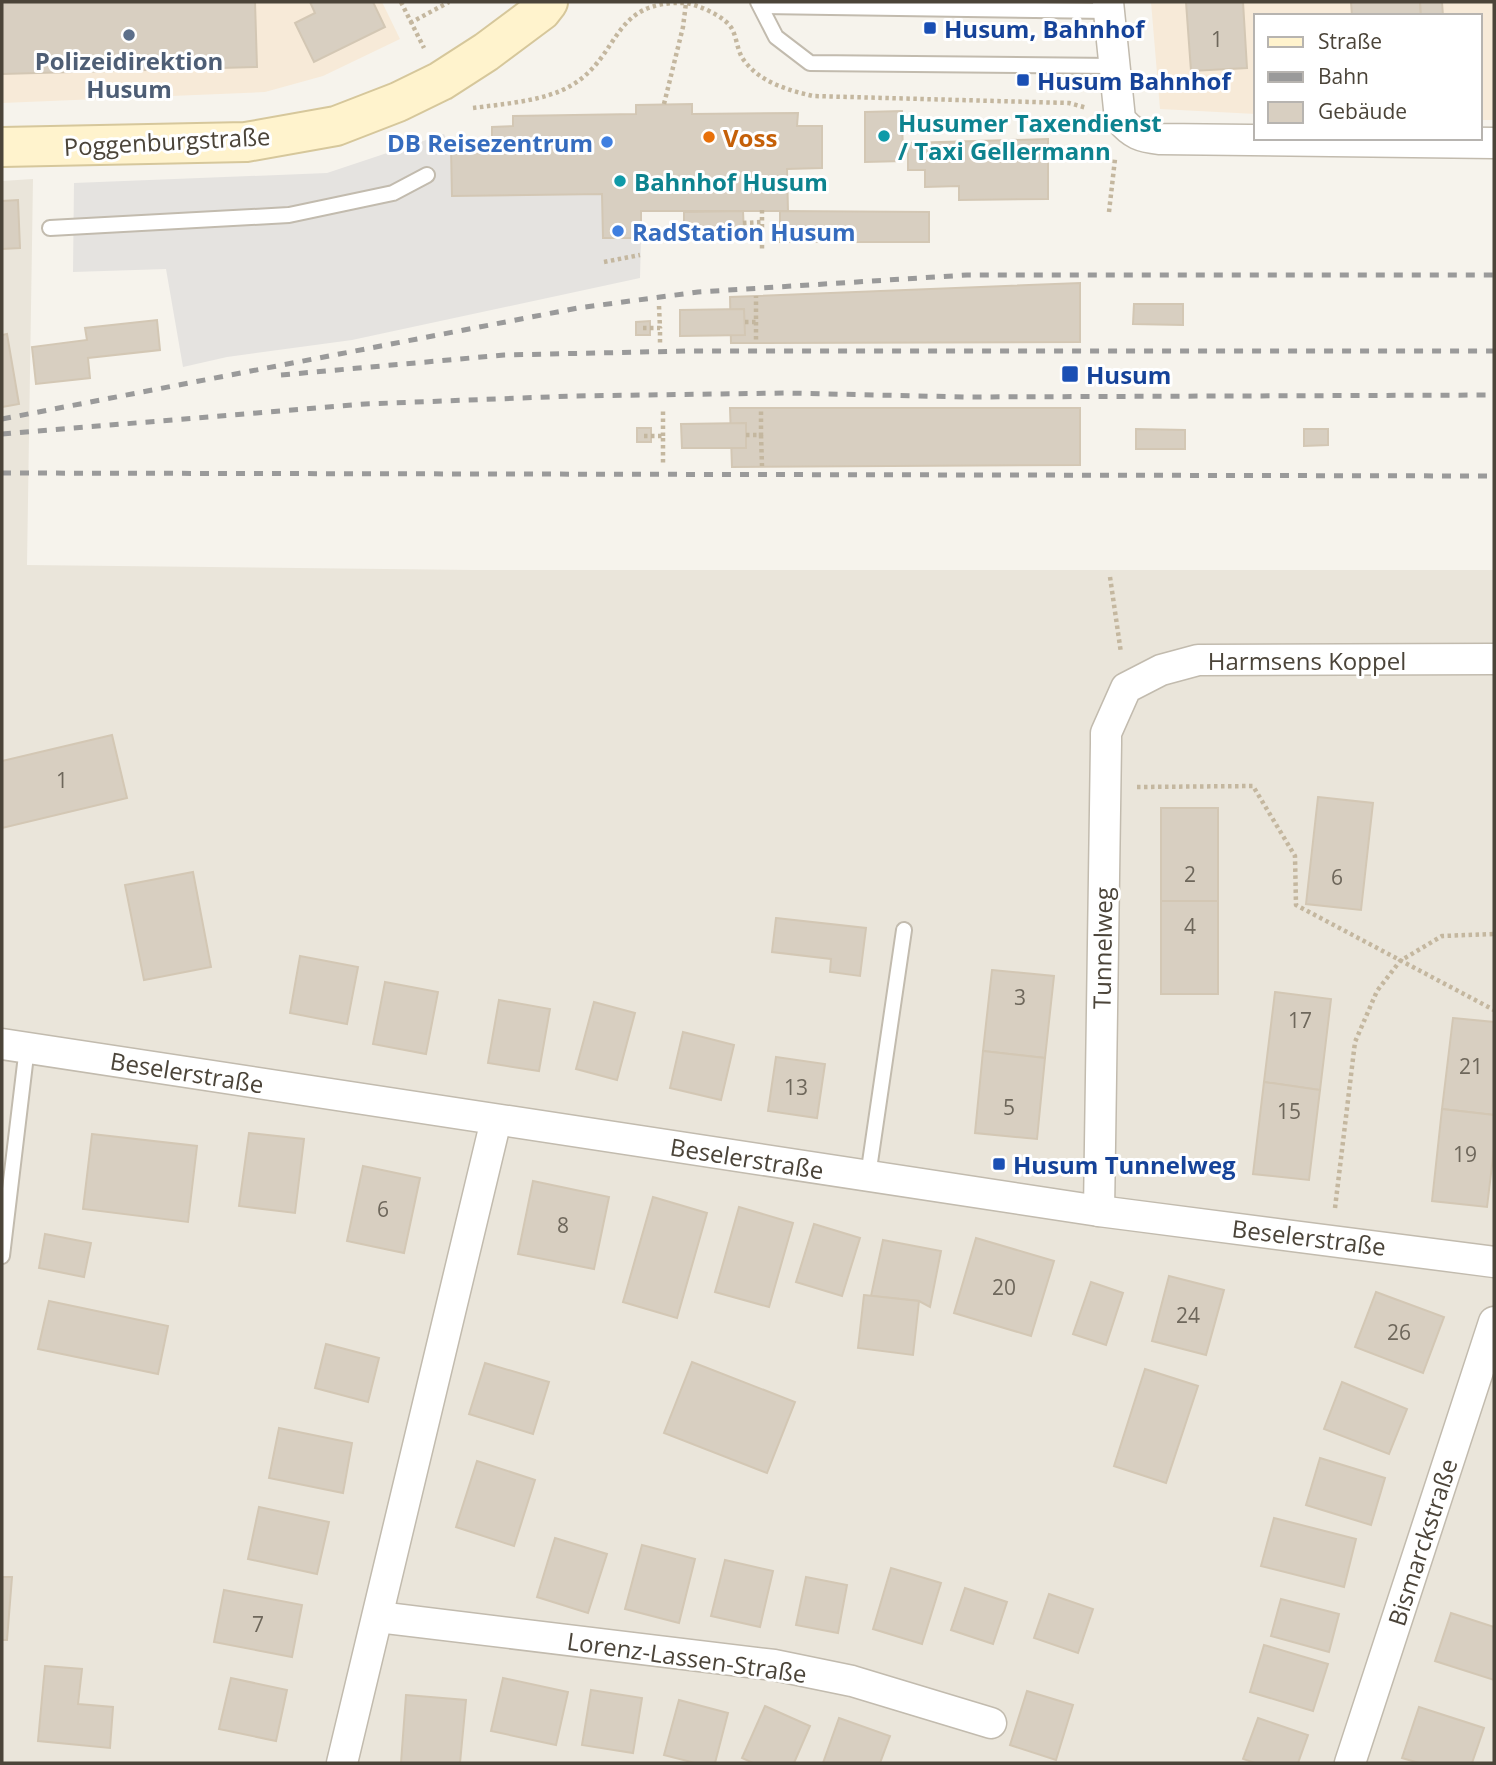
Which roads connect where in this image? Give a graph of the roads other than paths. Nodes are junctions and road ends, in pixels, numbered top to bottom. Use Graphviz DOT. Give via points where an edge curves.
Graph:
graph roads {
  1 [pos="548,2"];
  2 [pos="760,4"];
  3 [pos="1109,6"];
  4 [pos="1114,66"];
  5 [pos="1494,143"];
  6 [pos="2,147"];
  7 [pos="427,175"];
  8 [pos="50,228"];
  9 [pos="1494,659"];
  10 [pos="1126,688"];
  11 [pos="904,930"];
  12 [pos="14,1045"];
  13 [pos="496,1120"];
  14 [pos="868,1176"];
  15 [pos="1099,1211"];
  16 [pos="2,1256"];
  17 [pos="1494,1262"];
  18 [pos="1494,1322"];
  19 [pos="378,1617"];
  20 [pos="991,1723"];
  21 [pos="342,1763"];
  22 [pos="1350,1763"];
  1 -- 6 [label="main road, Poggenburgstraße" via="442,81 335,127 246,142"];
  2 -- 3 [label="lane"];
  2 -- 4 [label="lane" via="776,37 810,63"];
  3 -- 4 [label="street"];
  4 -- 5 [label="street" via="1119,119 1139,137"];
  7 -- 8 [label="lane" via="393,193 289,215"];
  9 -- 10 [label="street, Harmsens Koppel" via="1198,660 1161,670"];
  10 -- 15 [label="street, Tunnelweg" via="1106,733"];
  11 -- 14 [label="lane"];
  12 -- 13 [label="street, Beselerstraße"];
  12 -- 16 [label="lane"];
  13 -- 14 [label="street, Beselerstraße"];
  13 -- 19 [label="street"];
  14 -- 15 [label="street, Beselerstraße"];
  15 -- 17 [label="street, Beselerstraße"];
  18 -- 22 [label="street, Bismarckstraße"];
  19 -- 20 [label="street, Lorenz-Lassen-Straße" via="774,1665 852,1681"];
  19 -- 21 [label="street"];
}
